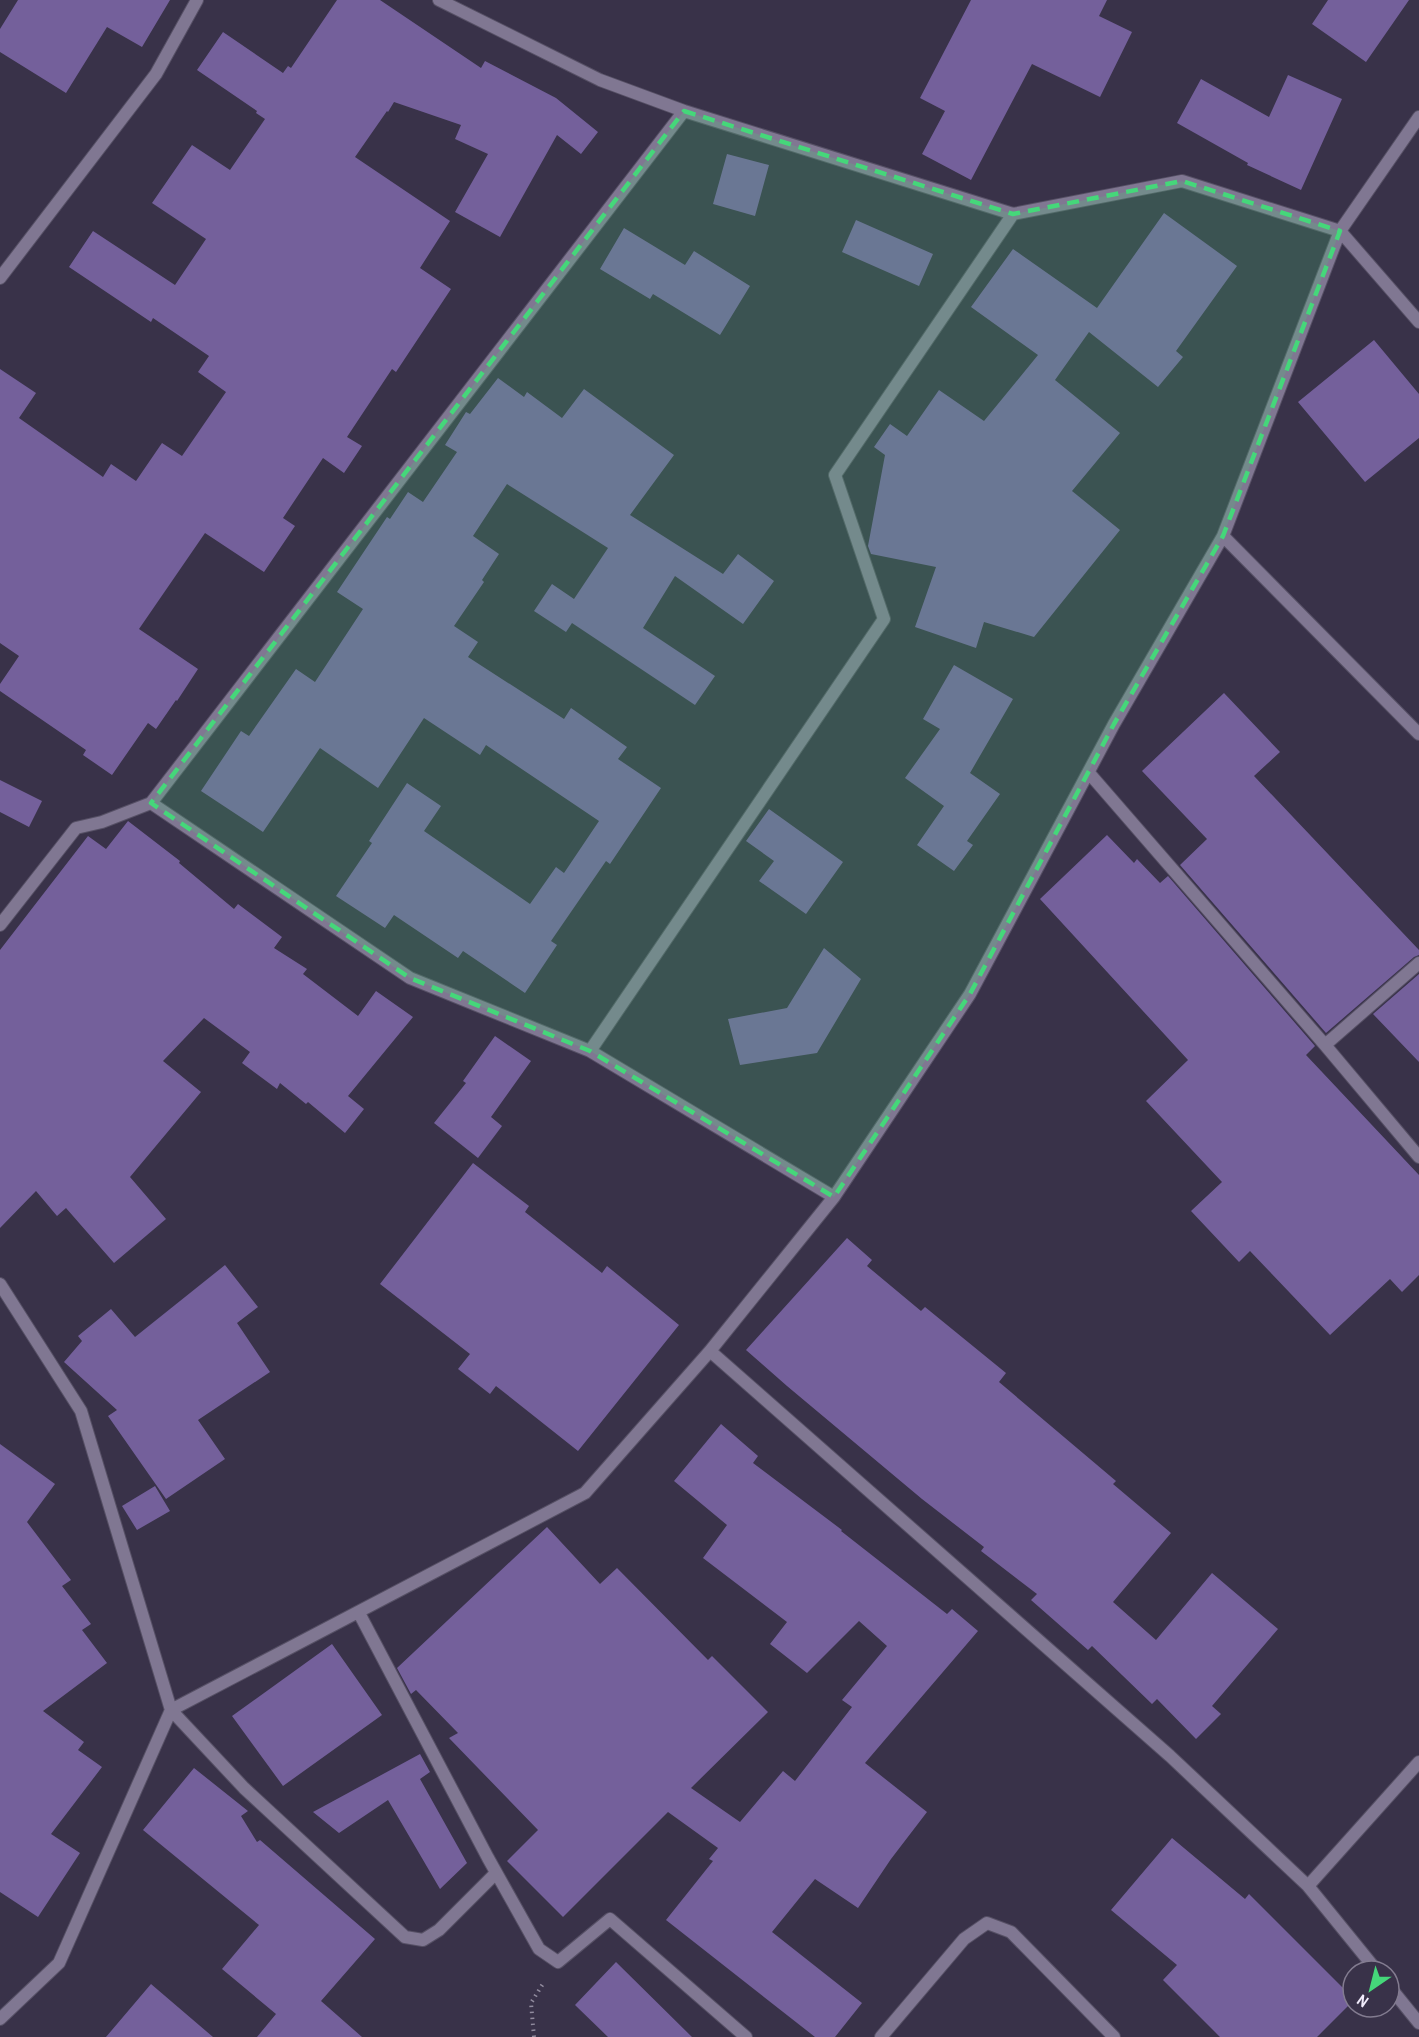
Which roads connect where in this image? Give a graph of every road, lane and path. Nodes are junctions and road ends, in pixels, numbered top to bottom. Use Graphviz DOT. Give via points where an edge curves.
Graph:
graph roads {
  1 [pos="197,0"];
  2 [pos="439,0"];
  3 [pos="684,111"];
  4 [pos="1419,117"];
  5 [pos="1013,214"];
  6 [pos="1340,231"];
  7 [pos="0,278"];
  8 [pos="1419,321"];
  9 [pos="1223,536"];
  10 [pos="1419,734"];
  11 [pos="1089,773"];
  12 [pos="151,802"];
  13 [pos="0,926"];
  14 [pos="1419,963"];
  15 [pos="1326,1045"];
  16 [pos="590,1051"];
  17 [pos="1419,1156"];
  18 [pos="834,1197"];
  19 [pos="0,1284"];
  20 [pos="710,1351"];
  21 [pos="359,1613"];
  22 [pos="171,1710"];
  23 [pos="1419,1762"];
  24 [pos="496,1873"];
  25 [pos="1308,1886"];
  26 [pos="1367,1959"];
  27 [pos="558,1962"];
  28 [pos="1401,2001"];
  29 [pos="0,2019"];
  30 [pos="1419,2023"];
  31 [pos="534,2037"];
  32 [pos="746,2037"];
  33 [pos="880,2037"];
  34 [pos="1114,2037"];
  1 -- 7 [label="street" via="156,74"];
  2 -- 3 [label="street" via="600,80"];
  3 -- 5 [label="street"];
  3 -- 12 [label="street"];
  4 -- 6 [label="street"];
  5 -- 6 [label="street" via="1182,181"];
  5 -- 16 [label="street" via="835,475 884,619"];
  6 -- 8 [label="street"];
  6 -- 9 [label="street"];
  9 -- 10 [label="street"];
  9 -- 11 [label="street"];
  11 -- 15 [label="street"];
  11 -- 18 [label="street" via="970,994"];
  12 -- 13 [label="street" via="76,828"];
  12 -- 16 [label="street" via="410,978"];
  14 -- 15 [label="street"];
  15 -- 17 [label="street"];
  16 -- 18 [label="street"];
  18 -- 20 [label="street"];
  19 -- 22 [label="street" via="81,1411"];
  20 -- 21 [label="street" via="585,1493"];
  20 -- 25 [label="street" via="1170,1756"];
  21 -- 22 [label="street"];
  21 -- 24 [label="street"];
  22 -- 24 [label="street" via="244,1788 405,1937 423,1940 438,1930"];
  22 -- 29 [label="street" via="58,1963"];
  23 -- 25 [label="street"];
  24 -- 27 [label="street" via="539,1949"];
  25 -- 26 [label="street"];
  27 -- 31 [label="path" via="531,2003"];
  27 -- 32 [label="street" via="610,1919"];
  28 -- 30 [label="street"];
  33 -- 34 [label="street" via="964,1939 987,1923 1011,1932"];
}
